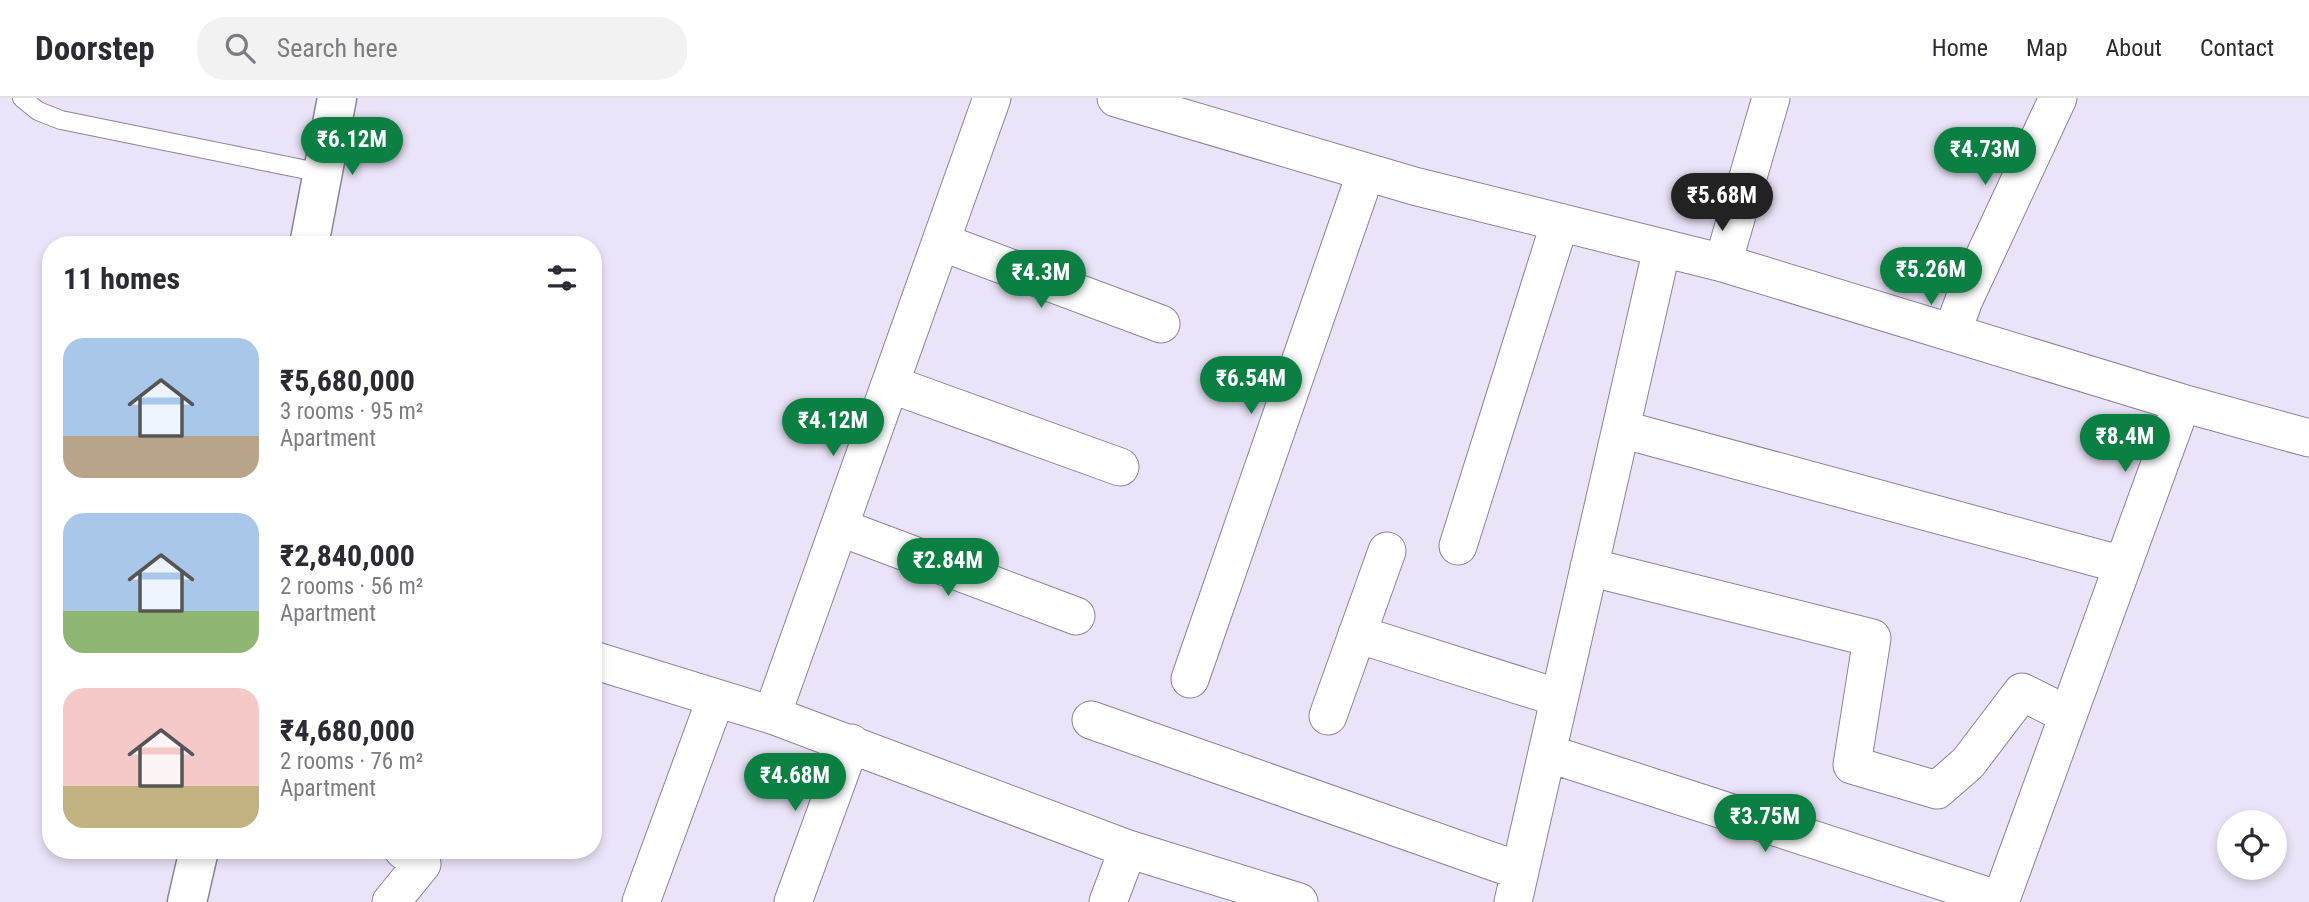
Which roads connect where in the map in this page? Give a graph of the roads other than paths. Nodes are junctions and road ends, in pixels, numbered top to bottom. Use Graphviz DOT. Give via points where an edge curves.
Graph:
graph roads {
  1 [pos="22,98"];
  2 [pos="337,98"];
  3 [pos="992,98"];
  4 [pos="1116,98"];
  5 [pos="1771,98"];
  6 [pos="2057,98"];
  7 [pos="1366,172"];
  8 [pos="322,173"];
  9 [pos="1560,222"];
  10 [pos="311,236"];
  11 [pos="941,242"];
  12 [pos="1662,248"];
  13 [pos="1723,263"];
  14 [pos="1161,324"];
  15 [pos="1952,333"];
  16 [pos="890,384"];
  17 [pos="2182,403"];
  18 [pos="1621,429"];
  19 [pos="2309,438"];
  20 [pos="1121,467"];
  21 [pos="839,527"];
  22 [pos="1458,546"];
  23 [pos="1387,551"];
  24 [pos="2123,565"];
  25 [pos="1589,567"];
  26 [pos="1076,616"];
  27 [pos="1357,634"];
  28 [pos="602,663"];
  29 [pos="1190,679"];
  30 [pos="716,698"];
  31 [pos="1559,698"];
  32 [pos="772,715"];
  33 [pos="2068,715"];
  34 [pos="1328,716"];
  35 [pos="1091,720"];
  36 [pos="851,743"];
  37 [pos="1547,753"];
  38 [pos="1128,849"];
  39 [pos="197,859"];
  40 [pos="415,859"];
  41 [pos="1516,886"];
  42 [pos="1259,895"];
  43 [pos="2000,901"];
  44 [pos="187,902"];
  45 [pos="391,902"];
  46 [pos="641,902"];
  47 [pos="793,902"];
  48 [pos="1108,902"];
  49 [pos="1299,902"];
  1 -- 8 [label="lane" via="37,111 61,120"];
  2 -- 8 [label="street"];
  3 -- 11 [label="street"];
  4 -- 7 [label="street"];
  5 -- 13 [label="street"];
  6 -- 15 [label="street"];
  7 -- 9 [label="street"];
  7 -- 29 [label="street"];
  8 -- 10 [label="street"];
  9 -- 12 [label="street"];
  9 -- 22 [label="street"];
  11 -- 14 [label="street"];
  11 -- 16 [label="street"];
  12 -- 13 [label="street"];
  12 -- 18 [label="street"];
  13 -- 15 [label="street"];
  15 -- 17 [label="street"];
  16 -- 20 [label="street"];
  16 -- 21 [label="street"];
  17 -- 19 [label="street"];
  17 -- 24 [label="street"];
  18 -- 24 [label="street"];
  18 -- 25 [label="street"];
  21 -- 26 [label="street"];
  21 -- 32 [label="street"];
  23 -- 27 [label="street"];
  24 -- 33 [label="street"];
  25 -- 31 [label="street"];
  25 -- 33 [label="street" via="1872,638 1852,765 1937,790 1968,763 2022,692"];
  27 -- 31 [label="street"];
  27 -- 34 [label="street"];
  28 -- 30 [label="street"];
  30 -- 32 [label="street"];
  30 -- 46 [label="street"];
  31 -- 37 [label="street"];
  32 -- 36 [label="street"];
  33 -- 43 [label="street"];
  35 -- 41 [label="street"];
  36 -- 38 [label="street"];
  36 -- 47 [label="street"];
  37 -- 41 [label="street"];
  37 -- 43 [label="street"];
  38 -- 42 [label="street"];
  38 -- 48 [label="street"];
  39 -- 44 [label="street"];
  40 -- 45 [label="street" via="422,864"];
  42 -- 49 [label="street"];
}
